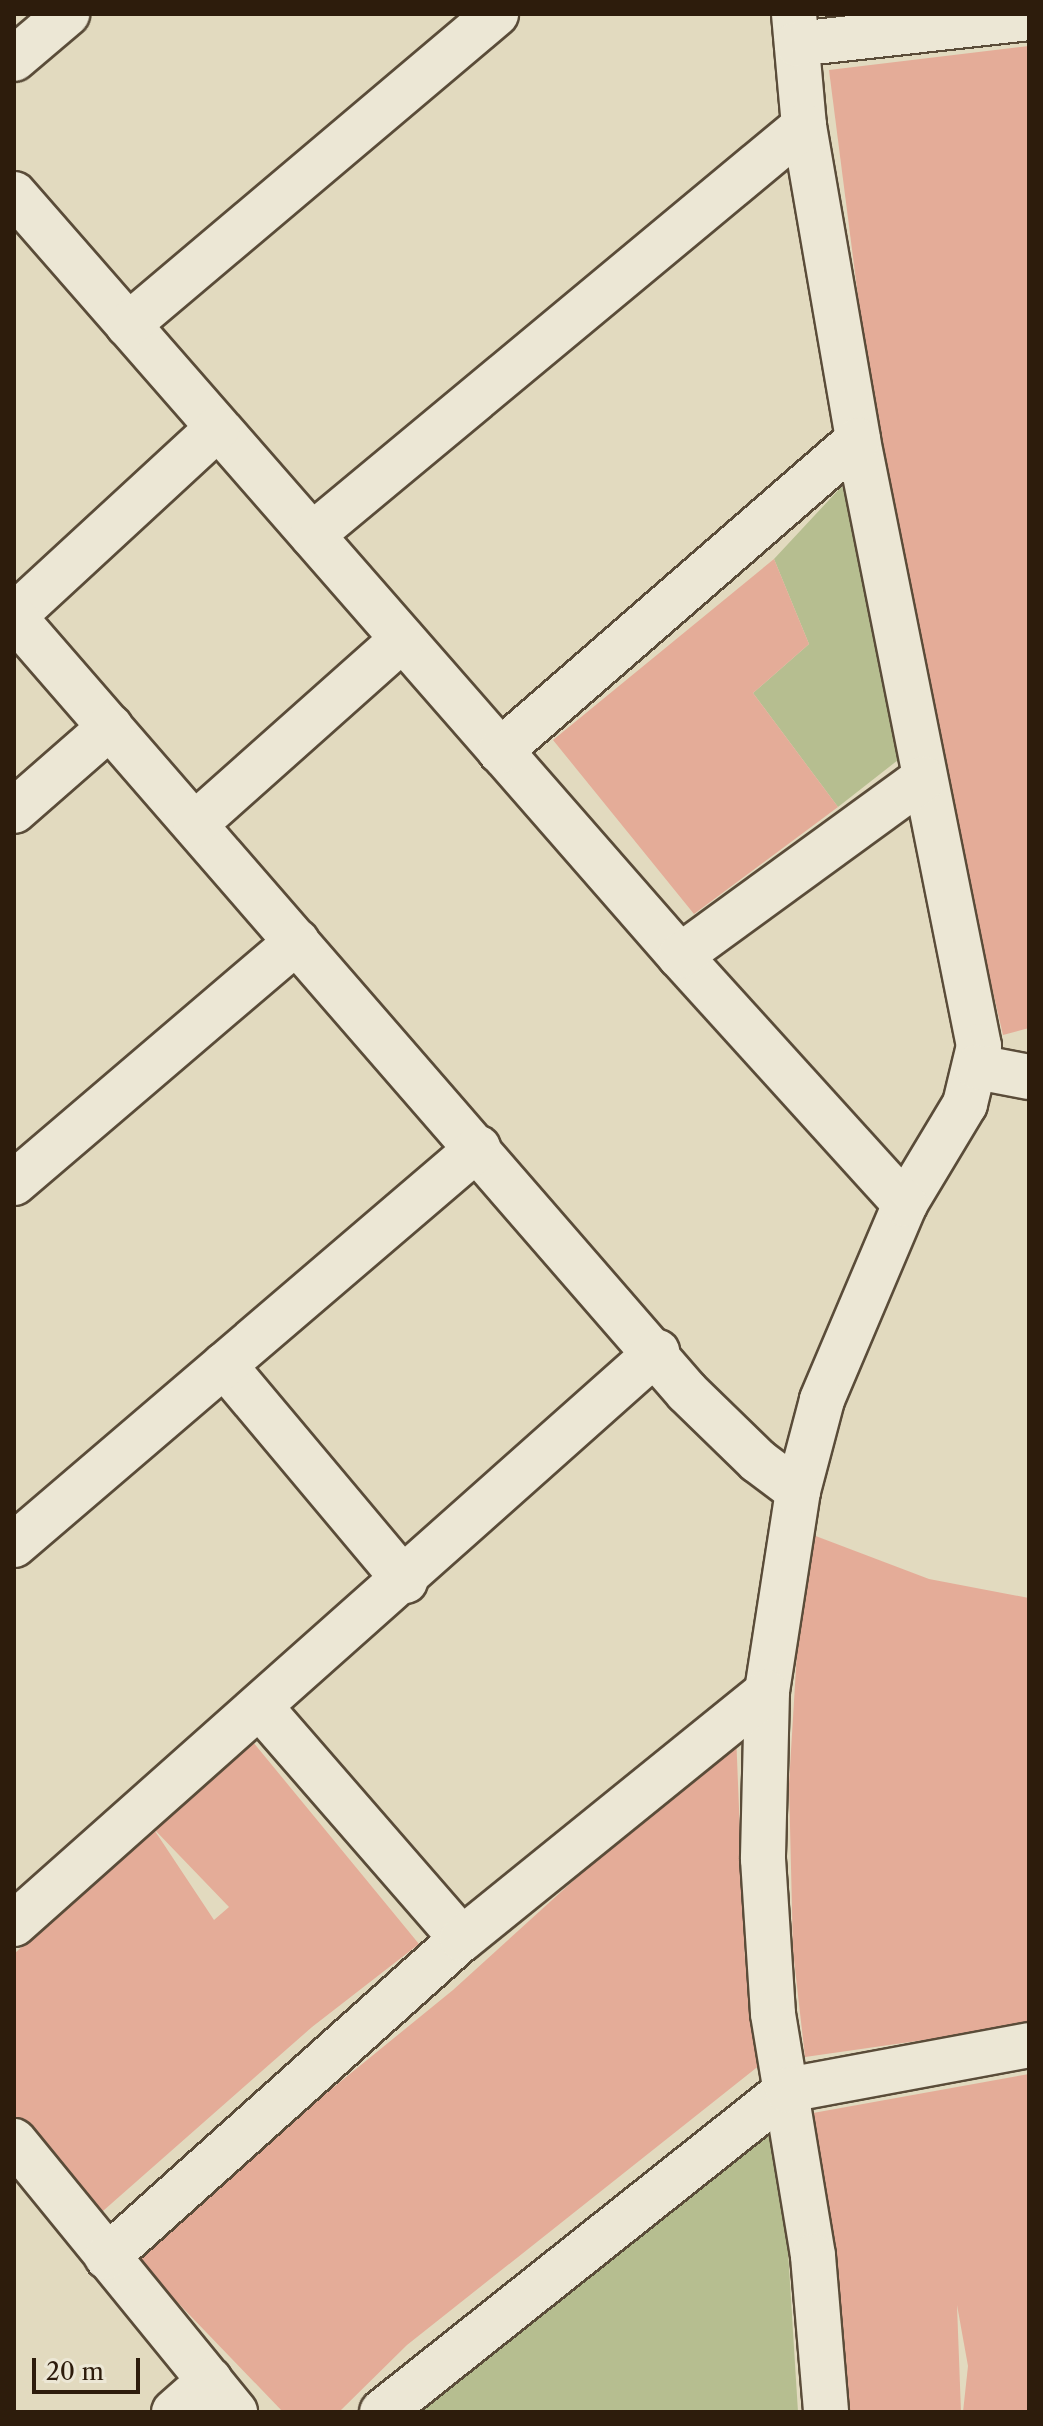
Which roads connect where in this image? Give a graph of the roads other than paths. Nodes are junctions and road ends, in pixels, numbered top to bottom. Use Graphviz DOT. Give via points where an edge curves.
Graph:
graph roads {
  1 [pos="67,14"];
  2 [pos="496,14"];
  3 [pos="1029,18"];
  4 [pos="796,29"];
  5 [pos="14,59"];
  6 [pos="804,126"];
  7 [pos="14,194"];
  8 [pos="128,325"];
  9 [pos="218,428"];
  10 [pos="858,440"];
  11 [pos="312,535"];
  12 [pos="14,617"];
  13 [pos="403,639"];
  14 [pos="110,727"];
  15 [pos="500,751"];
  16 [pos="923,779"];
  17 [pos="14,811"];
  18 [pos="195,824"];
  19 [pos="297,941"];
  20 [pos="680,956"];
  21 [pos="977,1067"];
  22 [pos="1029,1077"];
  23 [pos="478,1148"];
  24 [pos="14,1183"];
  25 [pos="905,1204"];
  26 [pos="657,1352"];
  27 [pos="224,1365"];
  28 [pos="798,1491"];
  29 [pos="14,1545"];
  30 [pos="405,1581"];
  31 [pos="767,1692"];
  32 [pos="261,1708"];
  33 [pos="14,1924"];
  34 [pos="462,1939"];
  35 [pos="1029,2045"];
  36 [pos="787,2090"];
  37 [pos="14,2141"];
  38 [pos="107,2257"];
  39 [pos="222,2396"];
  40 [pos="174,2412"];
  41 [pos="382,2412"];
  42 [pos="826,2412"];
  1 -- 5 [label="street"];
  2 -- 8 [label="street"];
  3 -- 4 [label="street"];
  4 -- 6 [label="street"];
  6 -- 10 [label="street"];
  6 -- 11 [label="street"];
  7 -- 8 [label="street"];
  8 -- 9 [label="street"];
  9 -- 11 [label="street"];
  9 -- 12 [label="street"];
  10 -- 15 [label="street"];
  10 -- 16 [label="street"];
  11 -- 13 [label="street"];
  12 -- 14 [label="street"];
  13 -- 15 [label="street"];
  13 -- 18 [label="street"];
  14 -- 17 [label="street"];
  14 -- 18 [label="street"];
  15 -- 20 [label="street"];
  16 -- 20 [label="street"];
  16 -- 21 [label="street" via="978,1025"];
  18 -- 19 [label="street"];
  19 -- 23 [label="street"];
  19 -- 24 [label="street"];
  20 -- 25 [label="street"];
  21 -- 22 [label="street"];
  21 -- 25 [label="street" via="965,1104"];
  23 -- 26 [label="street"];
  23 -- 27 [label="street"];
  25 -- 28 [label="street" via="827,1385"];
  26 -- 28 [label="street" via="721,1428"];
  26 -- 30 [label="street"];
  27 -- 29 [label="street"];
  27 -- 30 [label="street"];
  28 -- 31 [label="street"];
  30 -- 32 [label="street"];
  31 -- 34 [label="street"];
  31 -- 36 [label="street" via="763,1859 773,2014"];
  32 -- 33 [label="street"];
  32 -- 34 [label="street"];
  34 -- 38 [label="street"];
  35 -- 36 [label="street"];
  36 -- 41 [label="street"];
  36 -- 42 [label="street" via="823,2334"];
  37 -- 38 [label="street"];
  38 -- 39 [label="street"];
  39 -- 40 [label="street"];
}
